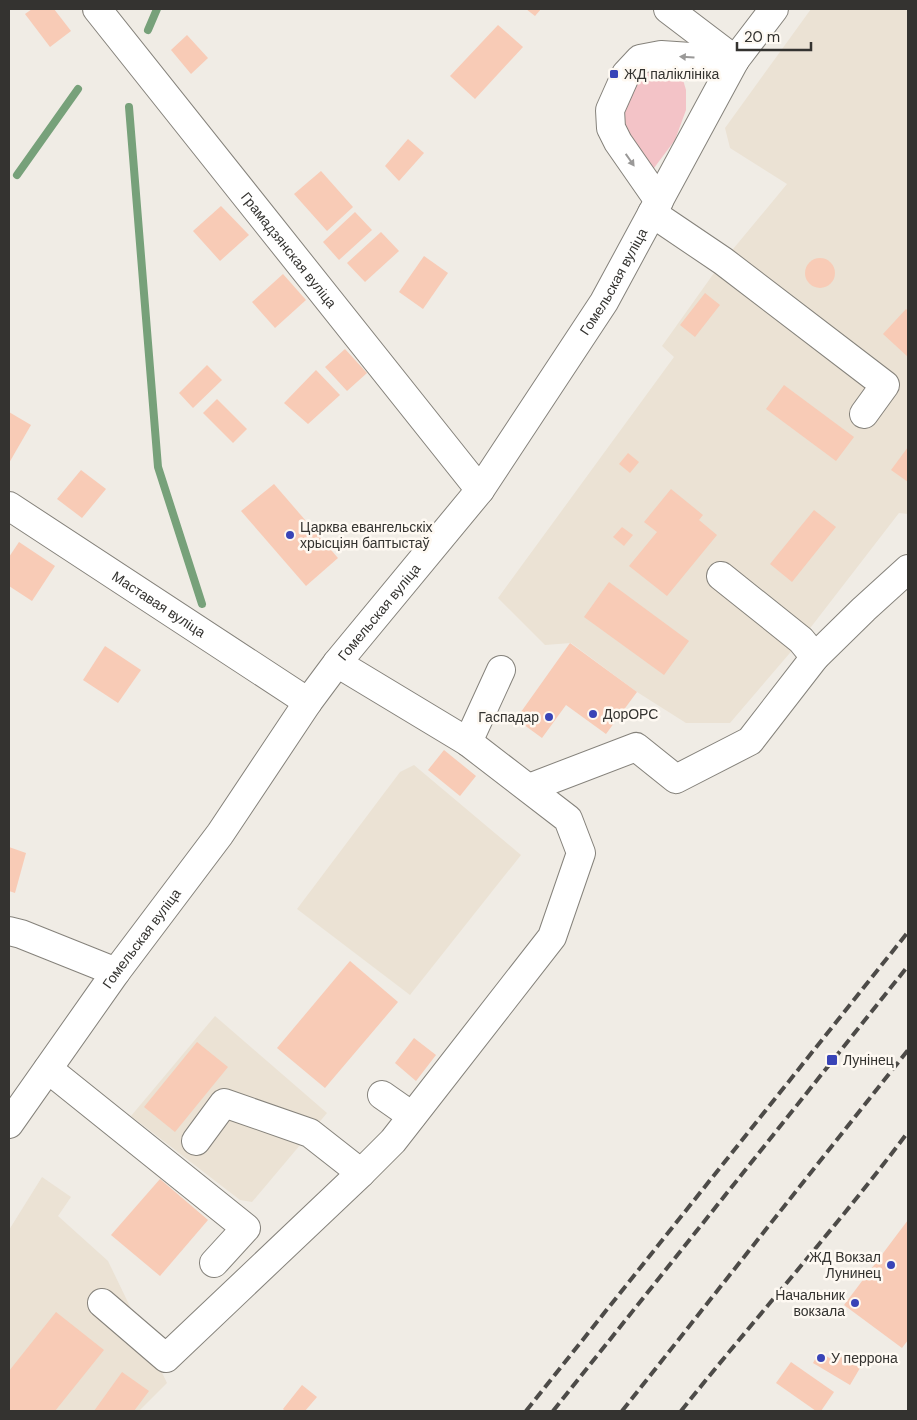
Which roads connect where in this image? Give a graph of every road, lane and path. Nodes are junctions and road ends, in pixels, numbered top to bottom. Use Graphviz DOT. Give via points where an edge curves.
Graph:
graph roads {
  1 [pos="97,9"];
  2 [pos="668,9"];
  3 [pos="774,9"];
  4 [pos="735,60"];
  5 [pos="655,207"];
  6 [pos="864,414"];
  7 [pos="480,490"];
  8 [pos="9,506"];
  9 [pos="908,569"];
  10 [pos="721,576"];
  11 [pos="815,657"];
  12 [pos="336,662"];
  13 [pos="501,670"];
  14 [pos="308,702"];
  15 [pos="468,742"];
  16 [pos="528,788"];
  17 [pos="9,931"];
  18 [pos="116,972"];
  19 [pos="48,1069"];
  20 [pos="382,1095"];
  21 [pos="412,1116"];
  22 [pos="9,1124"];
  23 [pos="196,1141"];
  24 [pos="361,1173"];
  25 [pos="214,1263"];
  26 [pos="102,1303"];
  1 -- 7 [label="street, Грамадзянская вуліца"];
  2 -- 4 [label="street"];
  3 -- 4 [label="street, Гомельская вуліца"];
  4 -- 5 [label="street, Гомельская вуліца"];
  4 -- 5 [label="street, one-way" via="661,55 640,59 626,74 610,110 611,128"];
  5 -- 6 [label="street" via="885,385"];
  5 -- 7 [label="street, Гомельская вуліца" via="604,302"];
  7 -- 12 [label="street, Гомельская вуліца"];
  8 -- 14 [label="street, Маставая вуліца"];
  9 -- 11 [label="street"];
  10 -- 11 [label="street" via="801,640"];
  11 -- 16 [label="street" via="750,741 676,779 636,748"];
  12 -- 14 [label="street, Гомельская вуліца"];
  12 -- 15 [label="street"];
  13 -- 15 [label="street"];
  14 -- 18 [label="street, Гомельская вуліца" via="220,834"];
  15 -- 16 [label="street"];
  16 -- 21 [label="street" via="568,819 581,853 552,937"];
  17 -- 18 [label="street"];
  18 -- 19 [label="street, Гомельская вуліца"];
  19 -- 22 [label="street, Гомельская вуліца"];
  19 -- 25 [label="street" via="246,1228"];
  20 -- 21 [label="street"];
  21 -- 24 [label="street" via="393,1141"];
  23 -- 24 [label="street" via="224,1103 310,1133"];
  24 -- 26 [label="street" via="166,1358"];
}
